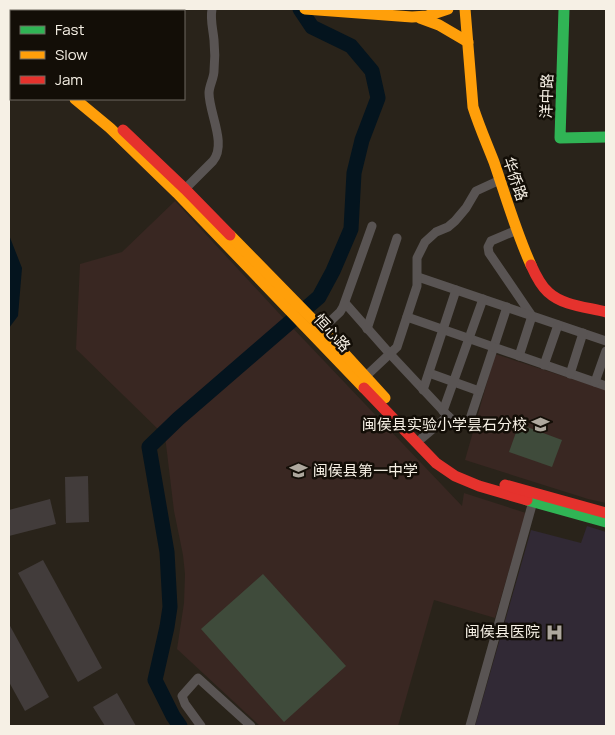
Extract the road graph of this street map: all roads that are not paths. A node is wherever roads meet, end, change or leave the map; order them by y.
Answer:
1 (212, 9) edge
2 (306, 9) edge
3 (448, 9) edge
4 (465, 9) edge
5 (564, 9) edge
6 (409, 13) edge
7 (468, 42) junction
8 (76, 100) edge
9 (89, 100) edge
10 (606, 137) edge
11 (500, 180) junction
12 (185, 188) junction
13 (372, 226) dead end
14 (517, 230) junction
15 (396, 238) dead end
16 (418, 277) junction
17 (456, 290) junction
18 (483, 299) junction
19 (345, 303) junction
20 (293, 307) junction
21 (507, 308) junction
22 (606, 312) edge
23 (532, 316) junction
24 (407, 317) junction
25 (306, 320) junction
26 (558, 325) junction
27 (367, 329) junction
28 (443, 329) junction
29 (322, 330) junction
30 (583, 333) junction
31 (469, 338) junction
32 (606, 341) edge
33 (494, 347) junction
34 (606, 351) edge
35 (390, 354) junction
36 (519, 356) junction
37 (544, 364) junction
38 (429, 373) junction
39 (570, 374) junction
40 (366, 377) junction
41 (454, 382) junction
42 (595, 382) junction
43 (606, 386) edge
44 (423, 390) junction
45 (479, 391) junction
46 (446, 414) junction
47 (422, 438) junction
48 (534, 497) junction
49 (606, 513) edge
50 (606, 522) edge
51 (201, 726) edge
52 (251, 726) edge
53 (470, 726) edge

1 - 12 street
2 - 6 main road
3 - 6 main road
4 - 7 main road, 华侨路
5 - 10 main road, 洋中路
6 - 7 main road
7 - 11 main road, 华侨路
8 - 20 main road, 恒心路
9 - 12 main road, 恒心路
11 - 14 main road, 华侨路
11 - 16 street
12 - 20 main road, 恒心路
13 - 19 street
14 - 22 main road, 华侨路
14 - 23 street
15 - 27 street
16 - 17 street
16 - 24 street
17 - 18 street
17 - 28 street
18 - 21 street
18 - 31 street
19 - 27 street
19 - 29 street
20 - 25 main road, 恒心路
21 - 23 street
21 - 33 street
23 - 26 street
23 - 36 street
24 - 28 street
24 - 35 street
25 - 29 main road, 恒心路
25 - 48 main road, 恒心路
26 - 30 street
26 - 37 street
27 - 35 street
28 - 31 street
28 - 38 street
29 - 40 main road, 恒心路
30 - 32 street
30 - 39 street
31 - 33 street
31 - 41 street
33 - 36 street
33 - 45 street
34 - 42 street
35 - 40 street
35 - 44 street
36 - 37 street
37 - 39 street
38 - 41 street
38 - 44 street
39 - 42 street
40 - 47 main road, 恒心路
41 - 45 street
41 - 46 street
42 - 43 street
44 - 46 street
45 - 46 street
46 - 47 street
47 - 48 main road, 恒心路
48 - 49 main road, 恒心路
48 - 50 main road, 恒心路
48 - 53 street
51 - 52 street

